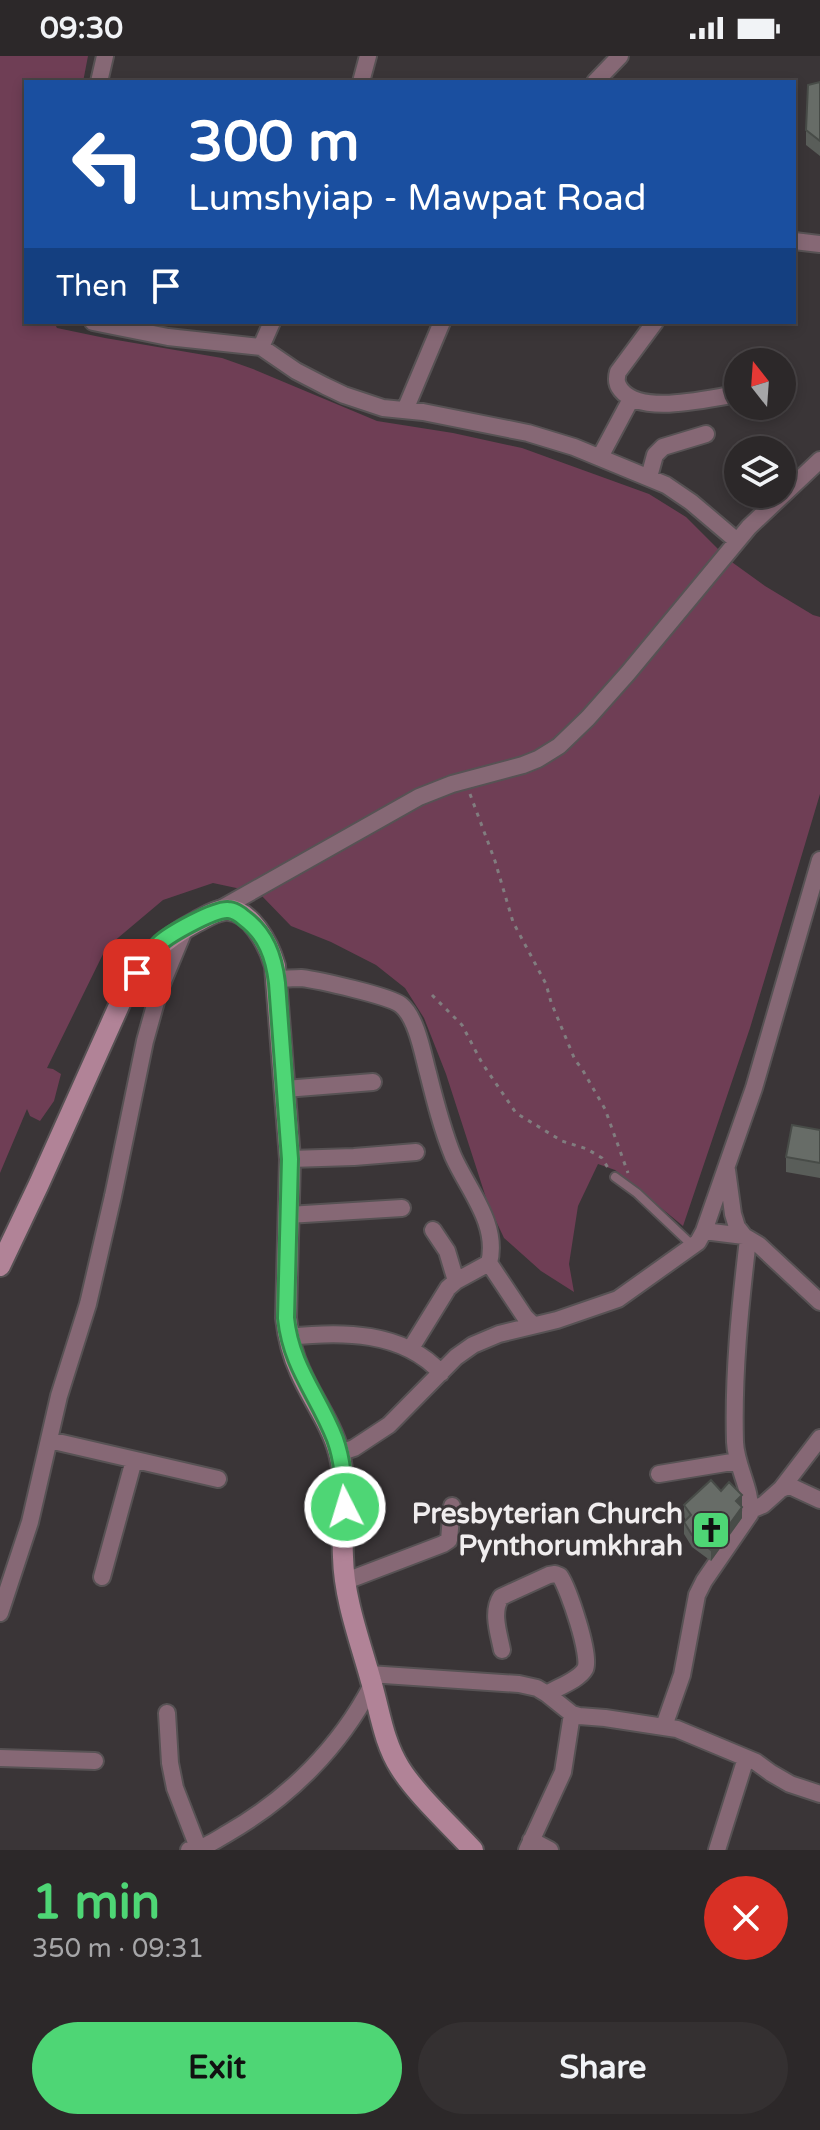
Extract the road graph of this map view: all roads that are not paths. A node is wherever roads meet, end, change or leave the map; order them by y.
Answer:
1 (105, 56) edge
2 (368, 56) edge
3 (620, 56) edge
4 (99, 80) edge
5 (362, 80) edge
6 (597, 80) edge
7 (796, 241) edge
8 (820, 244) edge
9 (115, 324) edge
10 (271, 324) edge
11 (441, 324) edge
12 (654, 324) edge
13 (169, 329) edge
14 (261, 347) junction
15 (724, 396) edge
16 (631, 399) junction
17 (405, 410) junction
18 (706, 434) dead end
19 (600, 457) junction
20 (820, 460) edge
21 (649, 477) junction
22 (737, 541) junction
23 (820, 860) edge
24 (213, 913) junction
25 (185, 928) junction
26 (276, 979) junction
27 (373, 1082) dead end
28 (285, 1089) junction
29 (416, 1152) dead end
30 (290, 1159) junction
31 (727, 1165) junction
32 (615, 1177) road end
33 (402, 1208) dead end
34 (288, 1215) junction
35 (433, 1230) dead end
36 (704, 1231) junction
37 (746, 1238) junction
38 (693, 1246) junction
39 (489, 1263) junction
40 (0, 1266) edge
41 (456, 1281) junction
42 (820, 1302) edge
43 (533, 1325) junction
44 (289, 1337) junction
45 (411, 1348) junction
46 (441, 1373) junction
47 (820, 1438) edge
48 (49, 1440) junction
49 (339, 1453) junction
50 (134, 1460) junction
51 (738, 1461) junction
52 (659, 1474) dead end
53 (218, 1479) dead end
54 (781, 1489) junction
55 (820, 1500) edge
56 (452, 1506) dead end
57 (751, 1510) junction
58 (102, 1577) dead end
59 (346, 1581) junction
60 (0, 1613) edge
61 (502, 1650) dead end
62 (371, 1679) junction
63 (547, 1694) junction
64 (167, 1713) dead end
65 (572, 1714) junction
66 (664, 1726) junction
67 (0, 1758) edge
68 (746, 1758) junction
69 (95, 1761) dead end
70 (820, 1793) edge
71 (529, 1845) edge
72 (189, 1850) edge
73 (199, 1850) edge
74 (473, 1850) edge
75 (550, 1850) edge
76 (717, 1850) edge

1 - 4 street
2 - 5 street
3 - 6 street
7 - 8 street
9 - 13 street
10 - 14 street
11 - 17 street
12 - 16 street
13 - 14 street
14 - 17 street
15 - 16 street
16 - 19 street
17 - 19 street
18 - 21 street
19 - 21 street
20 - 22 street
21 - 22 street
22 - 24 street
23 - 31 street
24 - 25 street
24 - 26 street
25 - 40 street
25 - 48 street
26 - 28 street
26 - 39 street
27 - 28 street
28 - 30 street
29 - 30 street
30 - 34 street
31 - 36 street
31 - 37 street
32 - 38 lane
33 - 34 street
34 - 44 street
35 - 41 street
36 - 37 street
36 - 38 street
37 - 42 street
37 - 51 street
38 - 43 street
39 - 41 street
39 - 43 street
41 - 45 street
43 - 46 street
44 - 45 street
44 - 49 street
45 - 46 street
46 - 49 street
47 - 54 street
48 - 50 street
48 - 60 street
49 - 59 street
50 - 53 street
50 - 58 street
51 - 52 street
51 - 57 street
54 - 55 street
54 - 57 street
56 - 59 street
57 - 66 street
59 - 62 street
61 - 63 street
62 - 63 street
62 - 73 street
62 - 74 street
63 - 65 street
64 - 73 street
65 - 66 street
65 - 71 street
66 - 68 street
67 - 69 street
68 - 70 street
68 - 76 street
71 - 75 street
72 - 73 street

